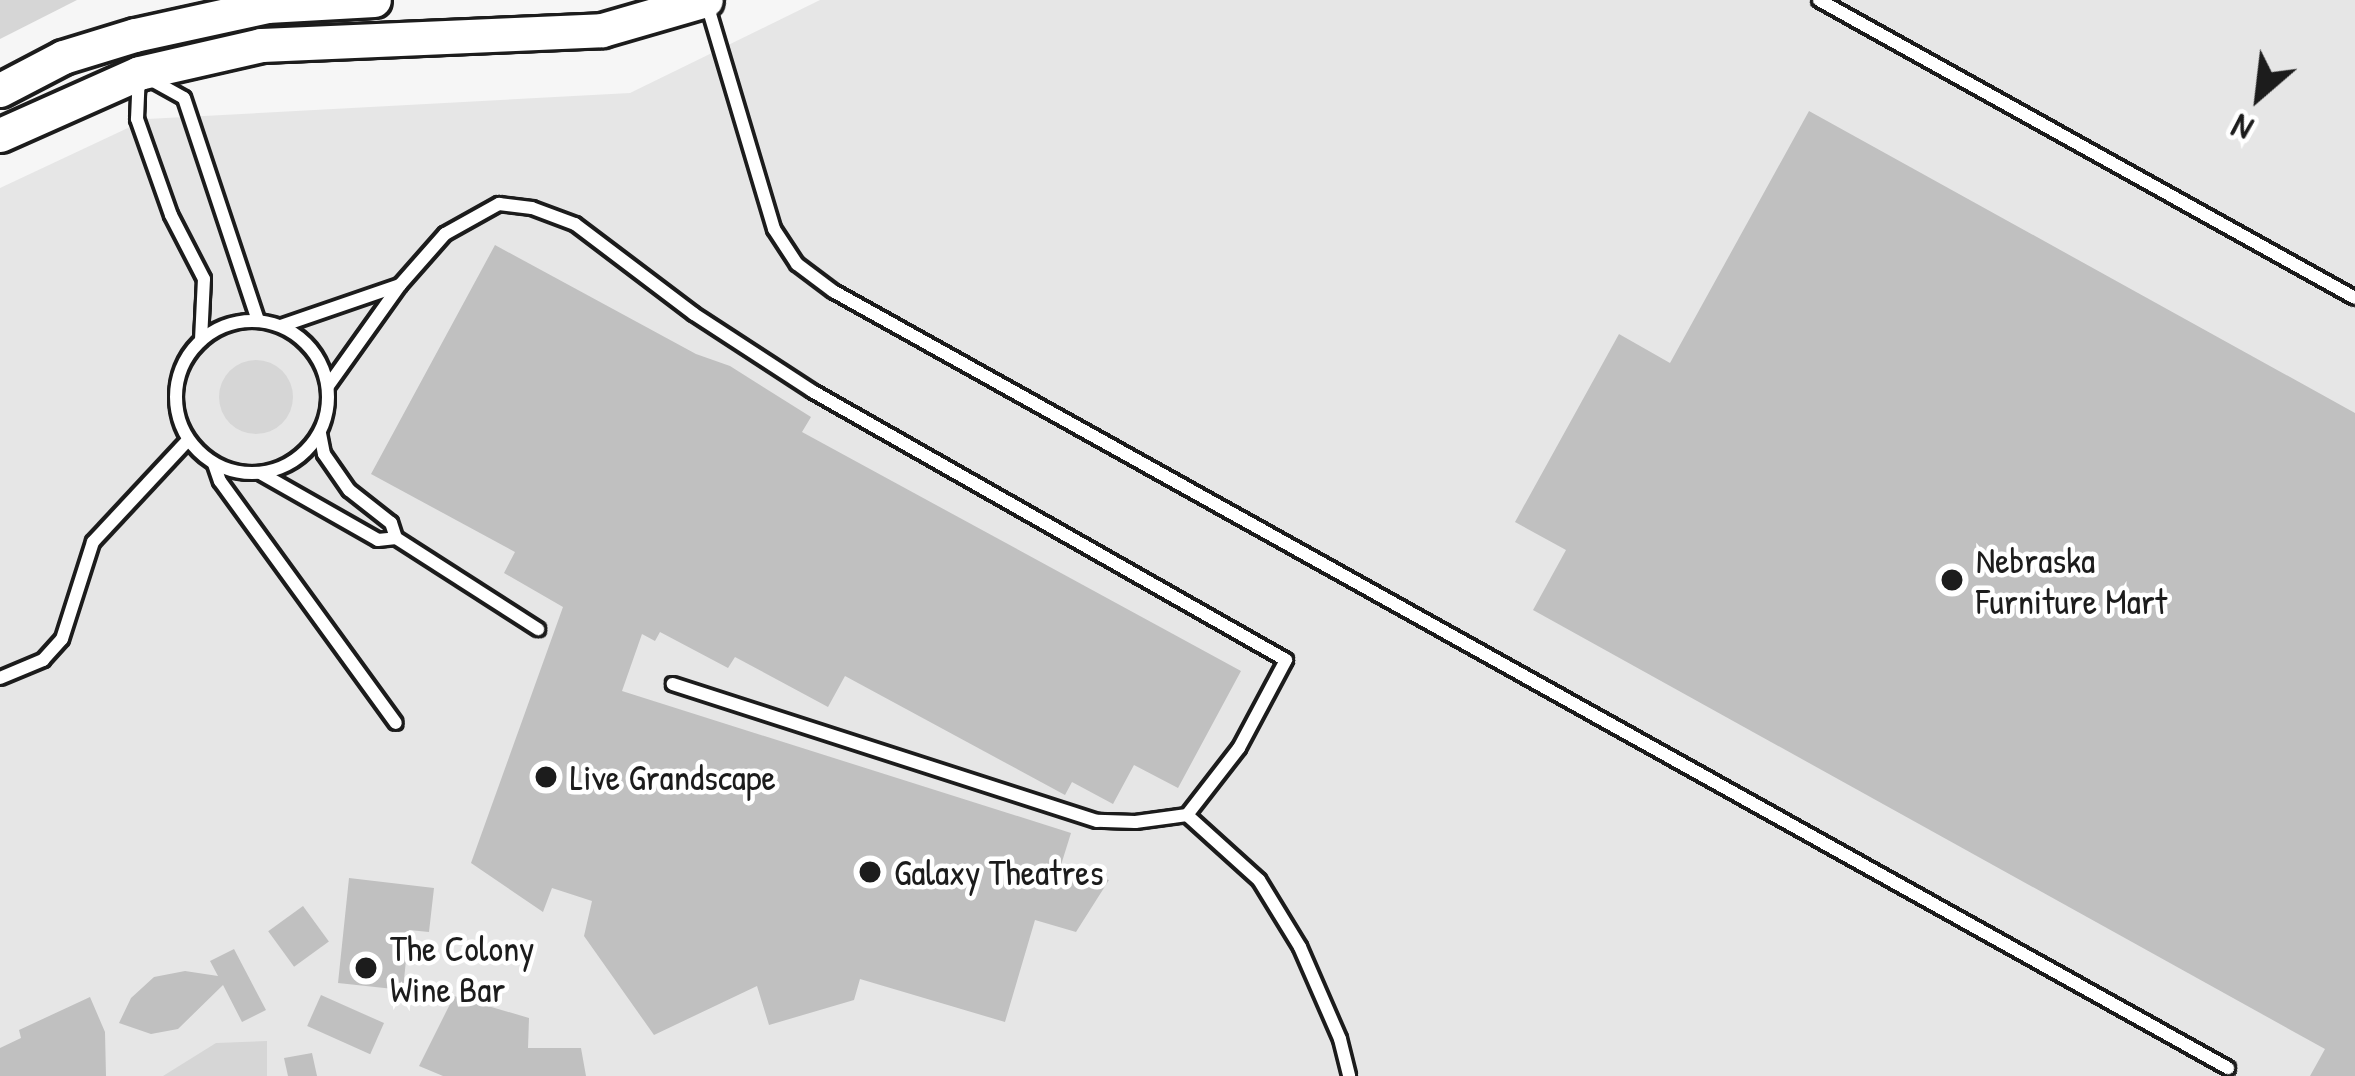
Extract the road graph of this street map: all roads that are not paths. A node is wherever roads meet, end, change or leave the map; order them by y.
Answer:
1 (374, 0) edge
2 (705, 0) edge
3 (1819, 0) edge
4 (135, 35) junction
5 (139, 73) junction
6 (0, 90) edge
7 (0, 135) edge
8 (400, 285) junction
9 (2355, 298) edge
10 (258, 321) junction
11 (281, 326) junction
12 (201, 340) junction
13 (328, 386) junction
14 (320, 433) junction
15 (188, 440) junction
16 (214, 464) junction
17 (261, 473) junction
18 (396, 538) junction
19 (538, 628) dead end
20 (0, 678) edge
21 (673, 684) dead end
22 (396, 723) dead end
23 (1187, 815) junction
24 (2228, 1068) dead end
25 (1349, 1076) edge

1 - 4 street
2 - 5 street
2 - 24 lane
3 - 9 lane
4 - 5 street
4 - 6 street
5 - 7 street
5 - 10 lane
5 - 12 lane
8 - 11 lane
8 - 13 lane
8 - 23 lane
10 - 11 lane
10 - 12 lane
11 - 13 lane
12 - 15 lane
13 - 14 lane
14 - 17 lane
14 - 18 lane
15 - 16 lane
15 - 20 lane
16 - 17 lane
16 - 22 lane
17 - 18 lane
18 - 19 lane
21 - 23 lane
23 - 25 lane

